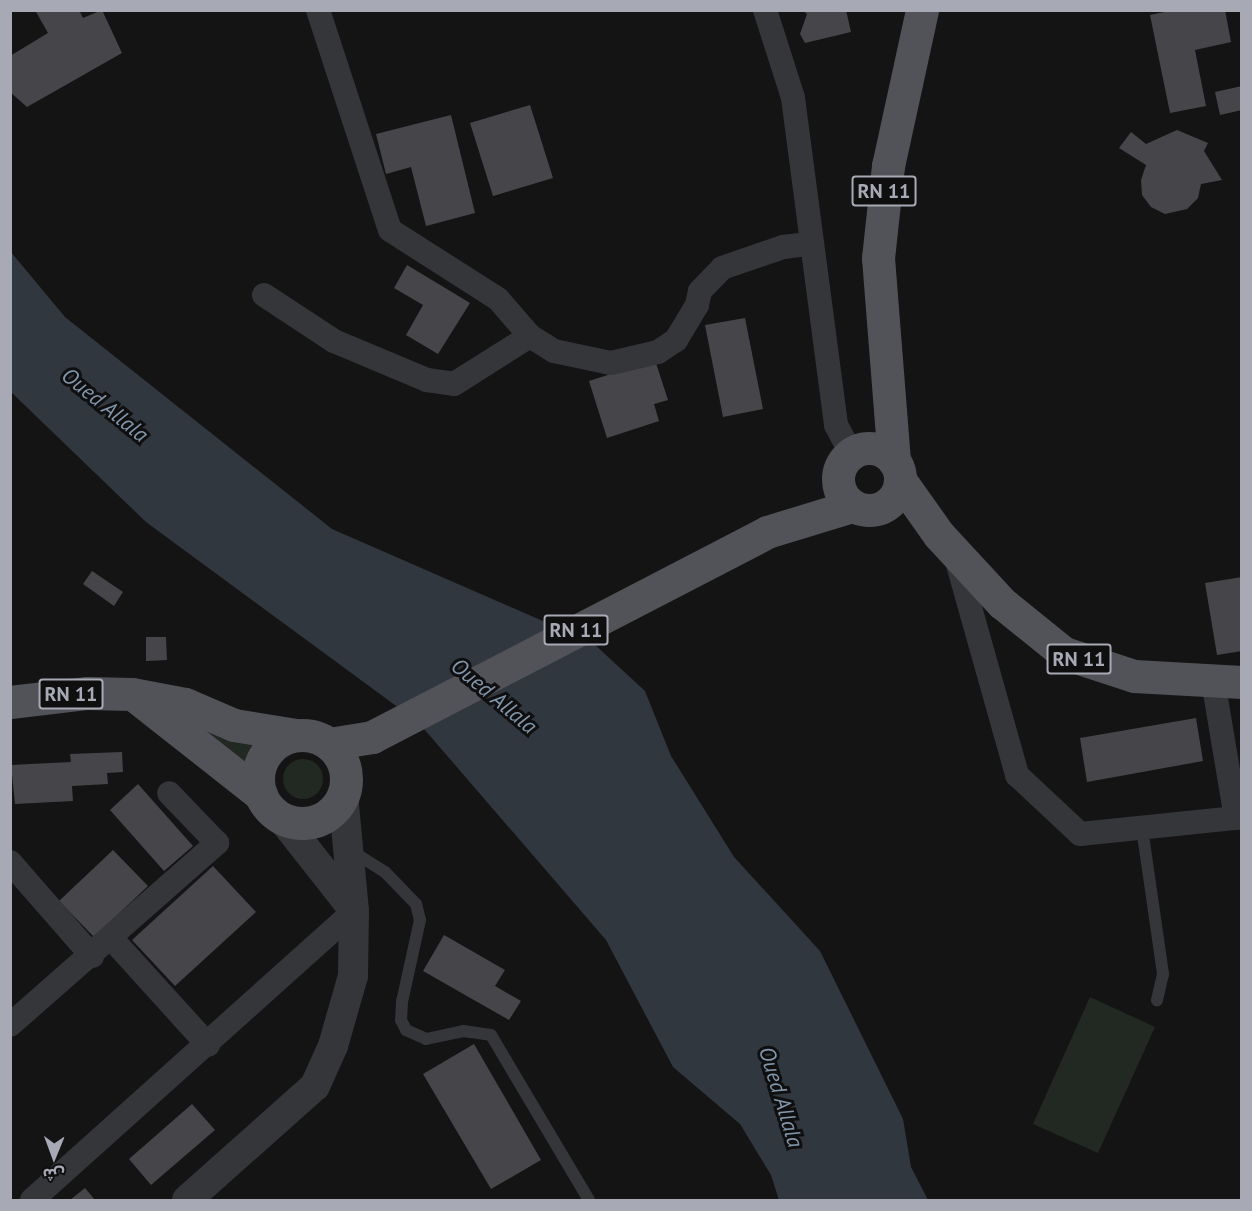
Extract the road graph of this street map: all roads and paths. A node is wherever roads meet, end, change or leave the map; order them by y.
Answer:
1 (318, 10) edge
2 (765, 10) edge
3 (922, 10) edge
4 (809, 244) junction
5 (264, 295) dead end
6 (530, 336) junction
7 (886, 375) junction
8 (850, 457) junction
9 (897, 471) junction
10 (860, 508) junction
11 (767, 532) junction
12 (954, 552) junction
13 (1227, 681) edge
14 (132, 694) junction
15 (10, 702) edge
16 (386, 731) junction
17 (296, 735) junction
18 (329, 744) junction
19 (344, 790) junction
20 (170, 793) dead end
21 (261, 795) junction
22 (284, 820) junction
23 (1142, 828) junction
24 (346, 848) junction
25 (10, 862) edge
26 (354, 911) junction
27 (112, 939) junction
28 (92, 956) junction
29 (1157, 1000) dead end
30 (10, 1025) edge
31 (208, 1045) junction
32 (32, 1200) edge
33 (187, 1200) edge
34 (589, 1200) edge

1 - 6 street
2 - 4 street
3 - 7 main road, RN 11
4 - 6 street
4 - 8 street
5 - 6 street
7 - 8 main road
7 - 9 main road
8 - 9 main road
8 - 10 main road
8 - 11 main road, RN 11
9 - 10 main road
9 - 12 main road, RN 11
10 - 11 main road
10 - 12 main road, RN 11
11 - 16 main road, RN 11
12 - 13 main road, RN 11
12 - 23 street
13 - 23 street
14 - 15 main road, RN 11
14 - 17 main road, RN 11
14 - 21 main road, RN 11
16 - 18 main road, RN 11
16 - 19 main road
17 - 18 main road
17 - 21 main road
18 - 19 main road
19 - 22 main road
19 - 24 street
20 - 27 street
21 - 22 main road
22 - 26 street
23 - 29 lane
24 - 26 street
24 - 34 lane
25 - 28 street
26 - 31 street
26 - 33 street
27 - 28 street
27 - 31 street
28 - 30 street
31 - 32 street

